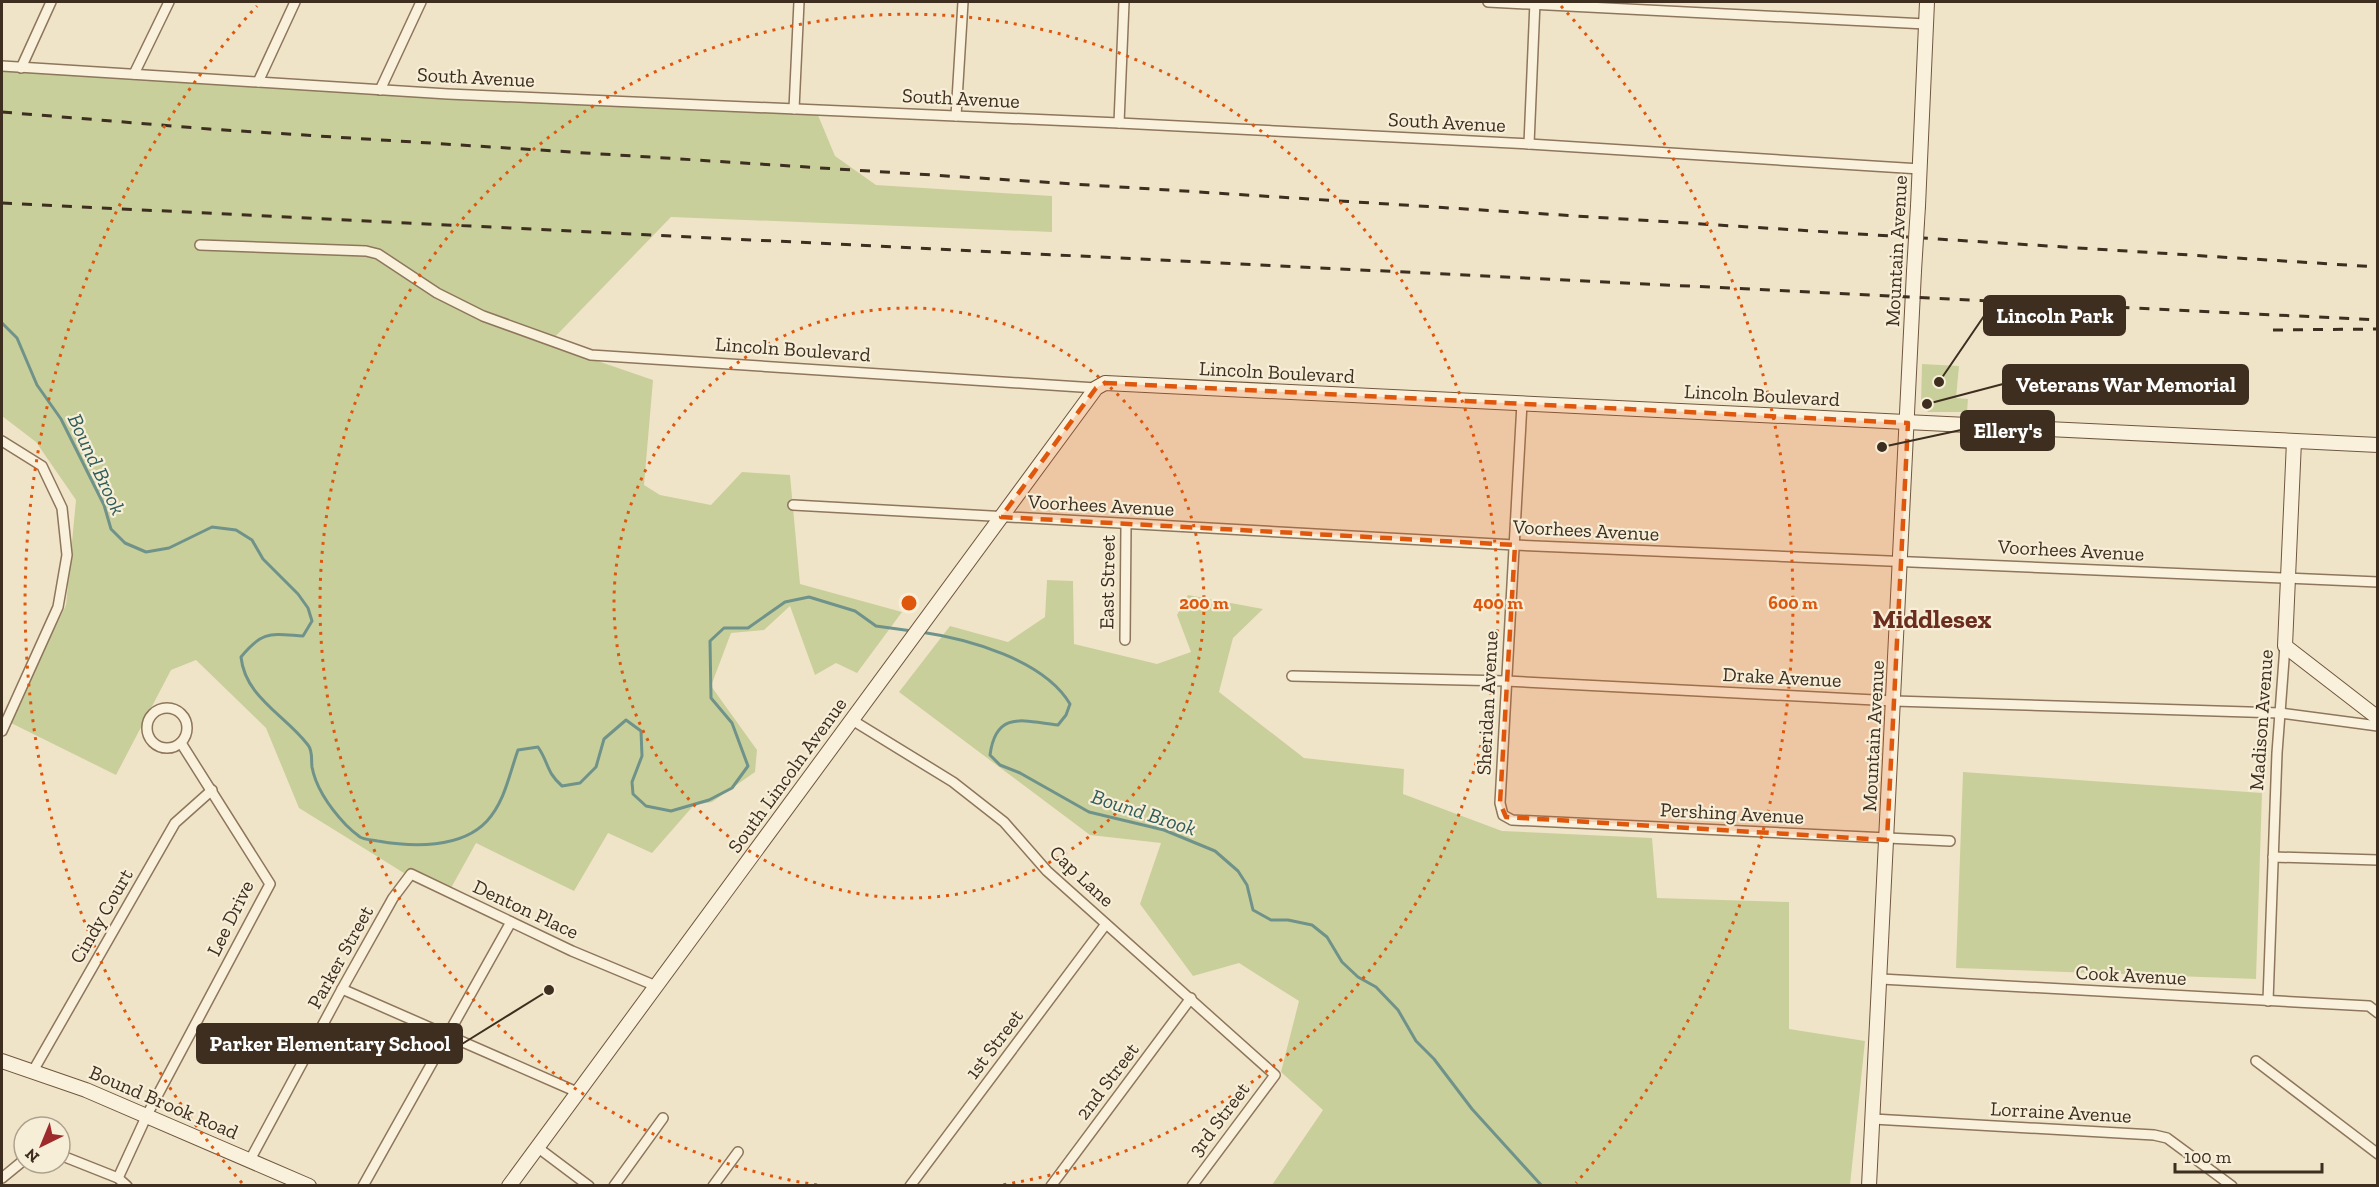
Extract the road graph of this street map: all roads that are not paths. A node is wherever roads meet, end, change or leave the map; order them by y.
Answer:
1 (51, 2) edge
2 (169, 2) edge
3 (295, 2) edge
4 (421, 2) edge
5 (800, 2) edge
6 (963, 2) edge
7 (1124, 2) edge
8 (1488, 2) edge
9 (1928, 2) edge
10 (1535, 3) edge
11 (1926, 24) junction
12 (2, 66) edge
13 (21, 68) junction
14 (134, 74) junction
15 (258, 82) junction
16 (380, 90) junction
17 (794, 109) junction
18 (956, 116) junction
19 (1119, 123) junction
20 (1529, 144) junction
21 (1920, 169) junction
22 (200, 245) dead end
23 (1096, 388) junction
24 (1522, 403) junction
25 (1908, 423) junction
26 (2, 441) edge
27 (2294, 441) junction
28 (2378, 445) edge
29 (793, 505) dead end
30 (1001, 517) junction
31 (1126, 525) junction
32 (1515, 545) junction
33 (1901, 562) junction
34 (2288, 578) junction
35 (2378, 582) edge
36 (1125, 640) dead end
37 (2285, 646) junction
38 (1292, 676) dead end
39 (1506, 681) junction
40 (1894, 701) junction
41 (2280, 713) junction
42 (2378, 718) edge
43 (852, 720) junction
44 (2378, 726) edge
45 (2, 731) edge
46 (181, 742) junction
47 (212, 790) junction
48 (1512, 819) joint
49 (1887, 840) junction
50 (1950, 841) dead end
51 (2273, 857) junction
52 (2378, 860) edge
53 (393, 898) joint
54 (511, 922) junction
55 (1106, 924) junction
56 (1881, 979) junction
57 (656, 986) junction
58 (342, 989) junction
59 (1191, 998) junction
60 (2268, 1002) junction
61 (2378, 1013) edge
62 (449, 1035) junction
63 (2, 1061) edge
64 (2256, 1061) dead end
65 (33, 1071) junction
66 (1275, 1075) joint
67 (577, 1092) junction
68 (147, 1115) junction
69 (663, 1118) dead end
70 (1873, 1119) junction
71 (537, 1147) junction
72 (738, 1152) dead end
73 (2378, 1154) edge
74 (72, 1160) edge
75 (250, 1160) junction
76 (118, 1178) junction
77 (127, 1185) edge
78 (309, 1185) edge
79 (363, 1185) edge
80 (509, 1185) edge
81 (589, 1185) edge
82 (614, 1185) edge
83 (713, 1185) edge
84 (910, 1185) edge
85 (1051, 1185) edge
86 (1192, 1185) edge
87 (1869, 1185) edge
88 (2232, 1185) edge

1 - 13 street
2 - 14 street
3 - 15 street
4 - 16 street
5 - 17 street
6 - 18 street
7 - 19 street
8 - 10 street
9 - 11 street, Mountain Avenue
10 - 11 street
10 - 20 street
11 - 21 street, Mountain Avenue
12 - 13 street, South Avenue
13 - 14 street, South Avenue
14 - 15 street, South Avenue
15 - 16 street, South Avenue
16 - 17 street, South Avenue
17 - 18 street, South Avenue
18 - 19 street, South Avenue
19 - 20 street, South Avenue
20 - 21 street, South Avenue
21 - 25 street, Mountain Avenue, bridge
22 - 23 street, Lincoln Boulevard
23 - 24 street, Lincoln Boulevard
23 - 30 street, South Lincoln Avenue
24 - 25 street, Lincoln Boulevard
24 - 32 street, Sheridan Avenue
25 - 27 street, Lincoln Boulevard
25 - 33 street, Mountain Avenue
26 - 45 street
27 - 28 street, Lincoln Boulevard
27 - 34 street, Madison Avenue
29 - 30 street, Voorhees Avenue
30 - 31 street, Voorhees Avenue
30 - 43 street, South Lincoln Avenue
31 - 32 street, Voorhees Avenue
31 - 36 street, East Street
32 - 33 street, Voorhees Avenue
32 - 39 street, Sheridan Avenue
33 - 34 street, Voorhees Avenue
33 - 40 street, Mountain Avenue
34 - 35 street, Voorhees Avenue
34 - 37 street, Madison Avenue
37 - 41 street, Madison Avenue
37 - 42 street
38 - 39 street, Drake Avenue
39 - 40 street, Drake Avenue
39 - 48 street, Sheridan Avenue
40 - 41 street, Drake Avenue
40 - 49 street, Mountain Avenue
41 - 44 street, Drake Avenue
41 - 51 street, Madison Avenue
43 - 55 street, Cap Lane
43 - 57 street, South Lincoln Avenue
46 - 46 street
46 - 47 street, Lee Drive
47 - 65 street, Cindy Court
47 - 68 street, Lee Drive
48 - 49 street, Pershing Avenue
49 - 50 street, Pershing Avenue
49 - 56 street, Mountain Avenue
51 - 52 street
51 - 60 street, Madison Avenue
53 - 54 street, Denton Place
53 - 58 street, Parker Street
54 - 57 street, Denton Place
54 - 62 street
55 - 59 street, Cap Lane
55 - 84 street, 1st Street
56 - 60 street, Cook Avenue
56 - 70 street, Mountain Avenue
57 - 67 street, South Lincoln Avenue
58 - 62 street
58 - 75 street, Parker Street
59 - 66 street, Cap Lane
59 - 85 street, 2nd Street
60 - 61 street, Cook Avenue
62 - 67 street
62 - 79 street
63 - 65 street, Bound Brook Road
64 - 73 street
65 - 68 street, Bound Brook Road
66 - 86 street, 3rd Street
67 - 71 street, South Lincoln Avenue
68 - 75 street, Bound Brook Road
68 - 76 street
69 - 82 street
70 - 87 street, Mountain Avenue
70 - 88 street, Lorraine Avenue
71 - 80 street, South Lincoln Avenue
71 - 81 street
72 - 83 street
74 - 76 street
75 - 78 street, Bound Brook Road
76 - 77 street

